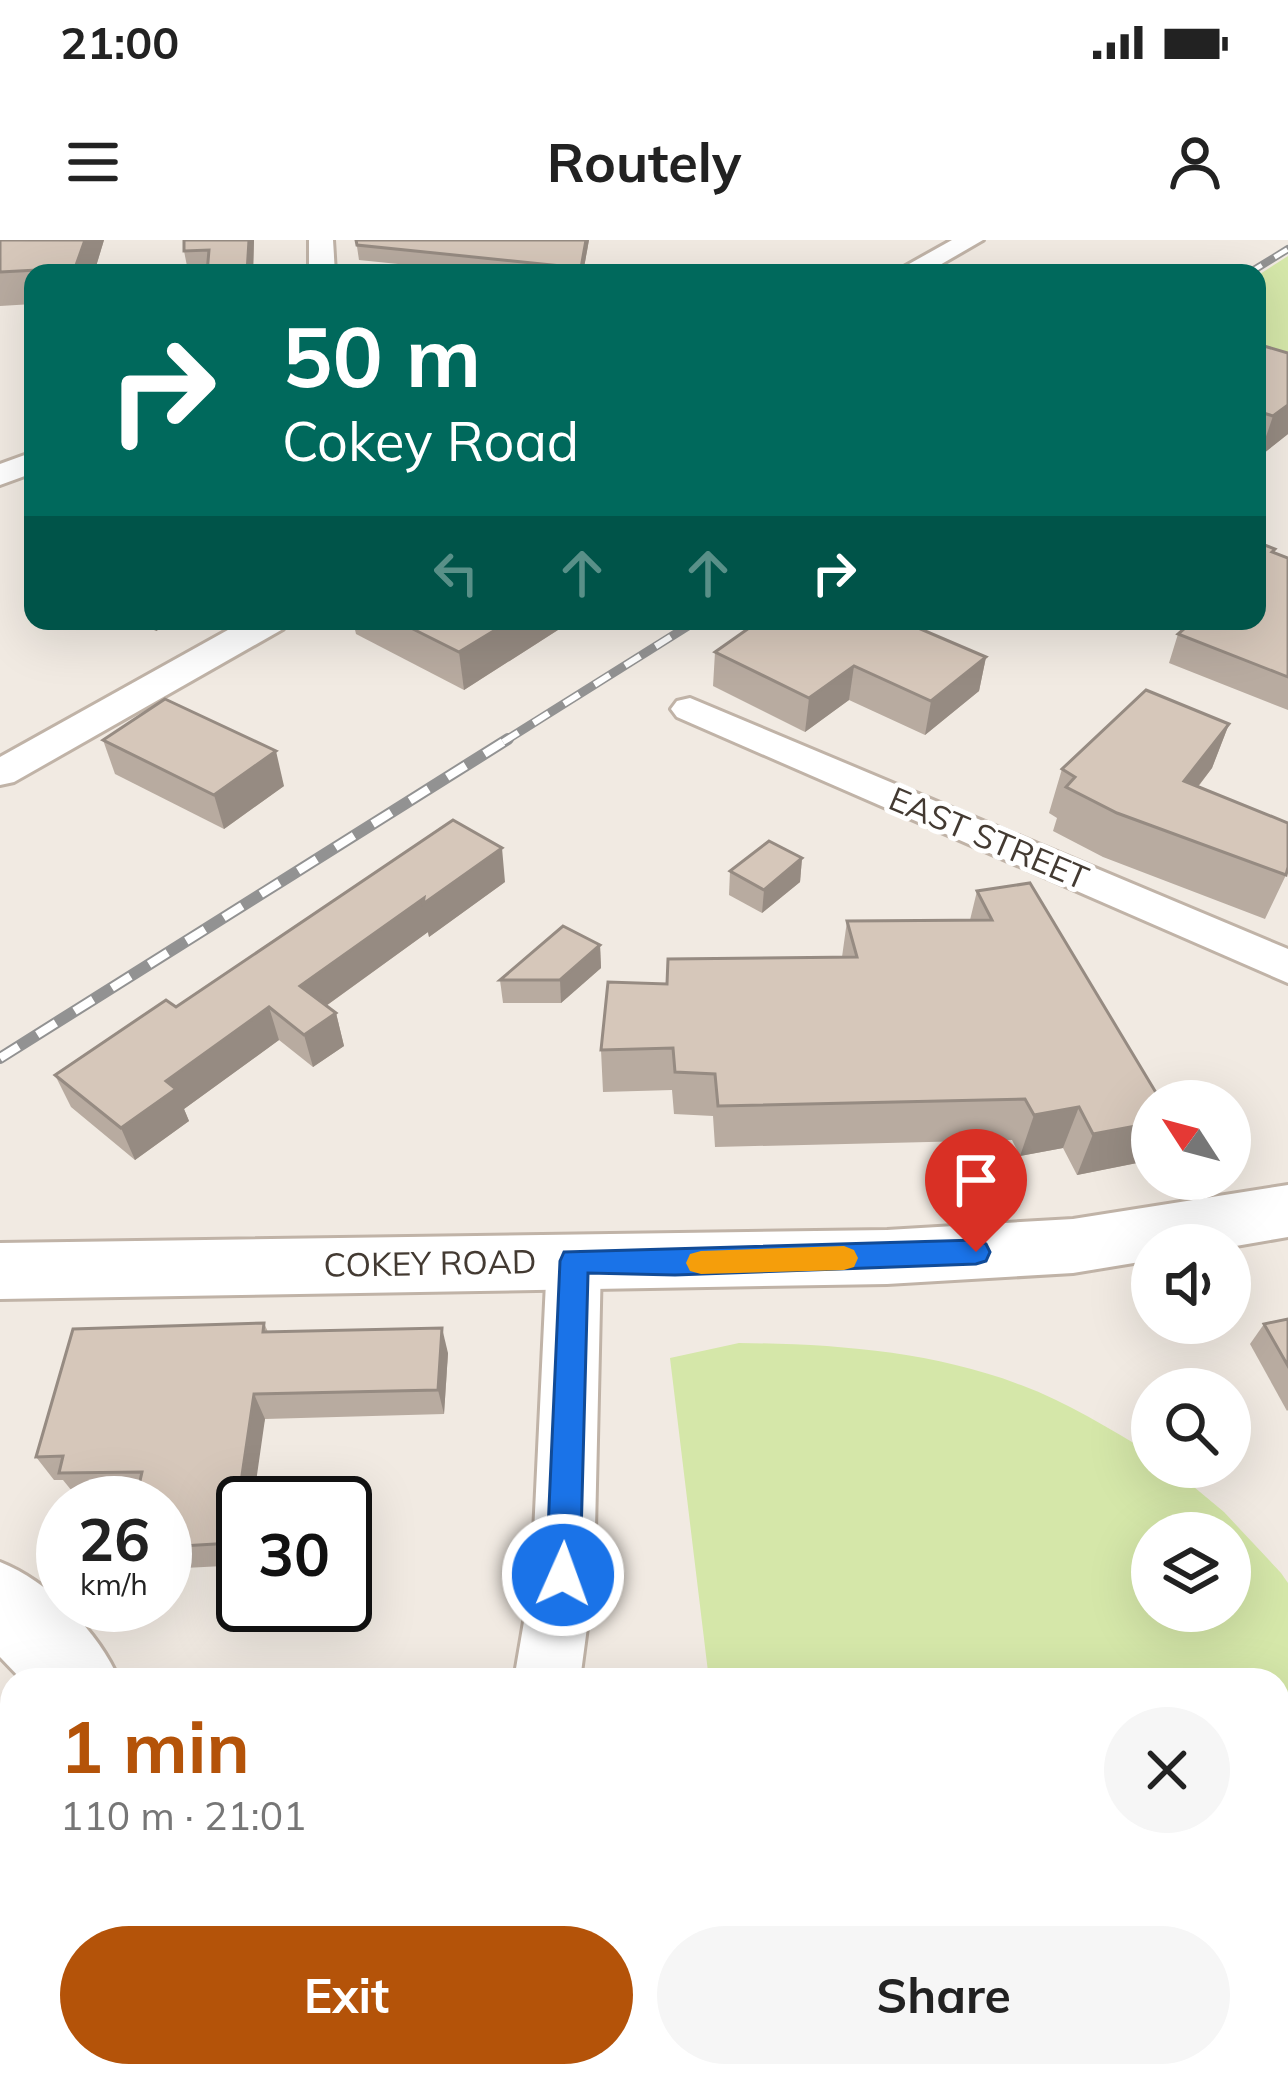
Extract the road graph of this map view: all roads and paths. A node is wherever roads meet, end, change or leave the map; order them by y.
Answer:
1 (958, 243) edge
2 (922, 264) edge
3 (254, 630) edge
4 (690, 709) dead end
5 (0, 772) edge
6 (1288, 967) edge
7 (1288, 1210) edge
8 (574, 1261) junction
9 (0, 1271) edge
10 (0, 1600) edge
11 (67, 1668) edge
12 (549, 1668) edge

1 - 2 street
3 - 5 street
4 - 6 street, EAST STREET
7 - 8 street, COKEY ROAD
8 - 9 street, COKEY ROAD
8 - 12 street
10 - 11 street

